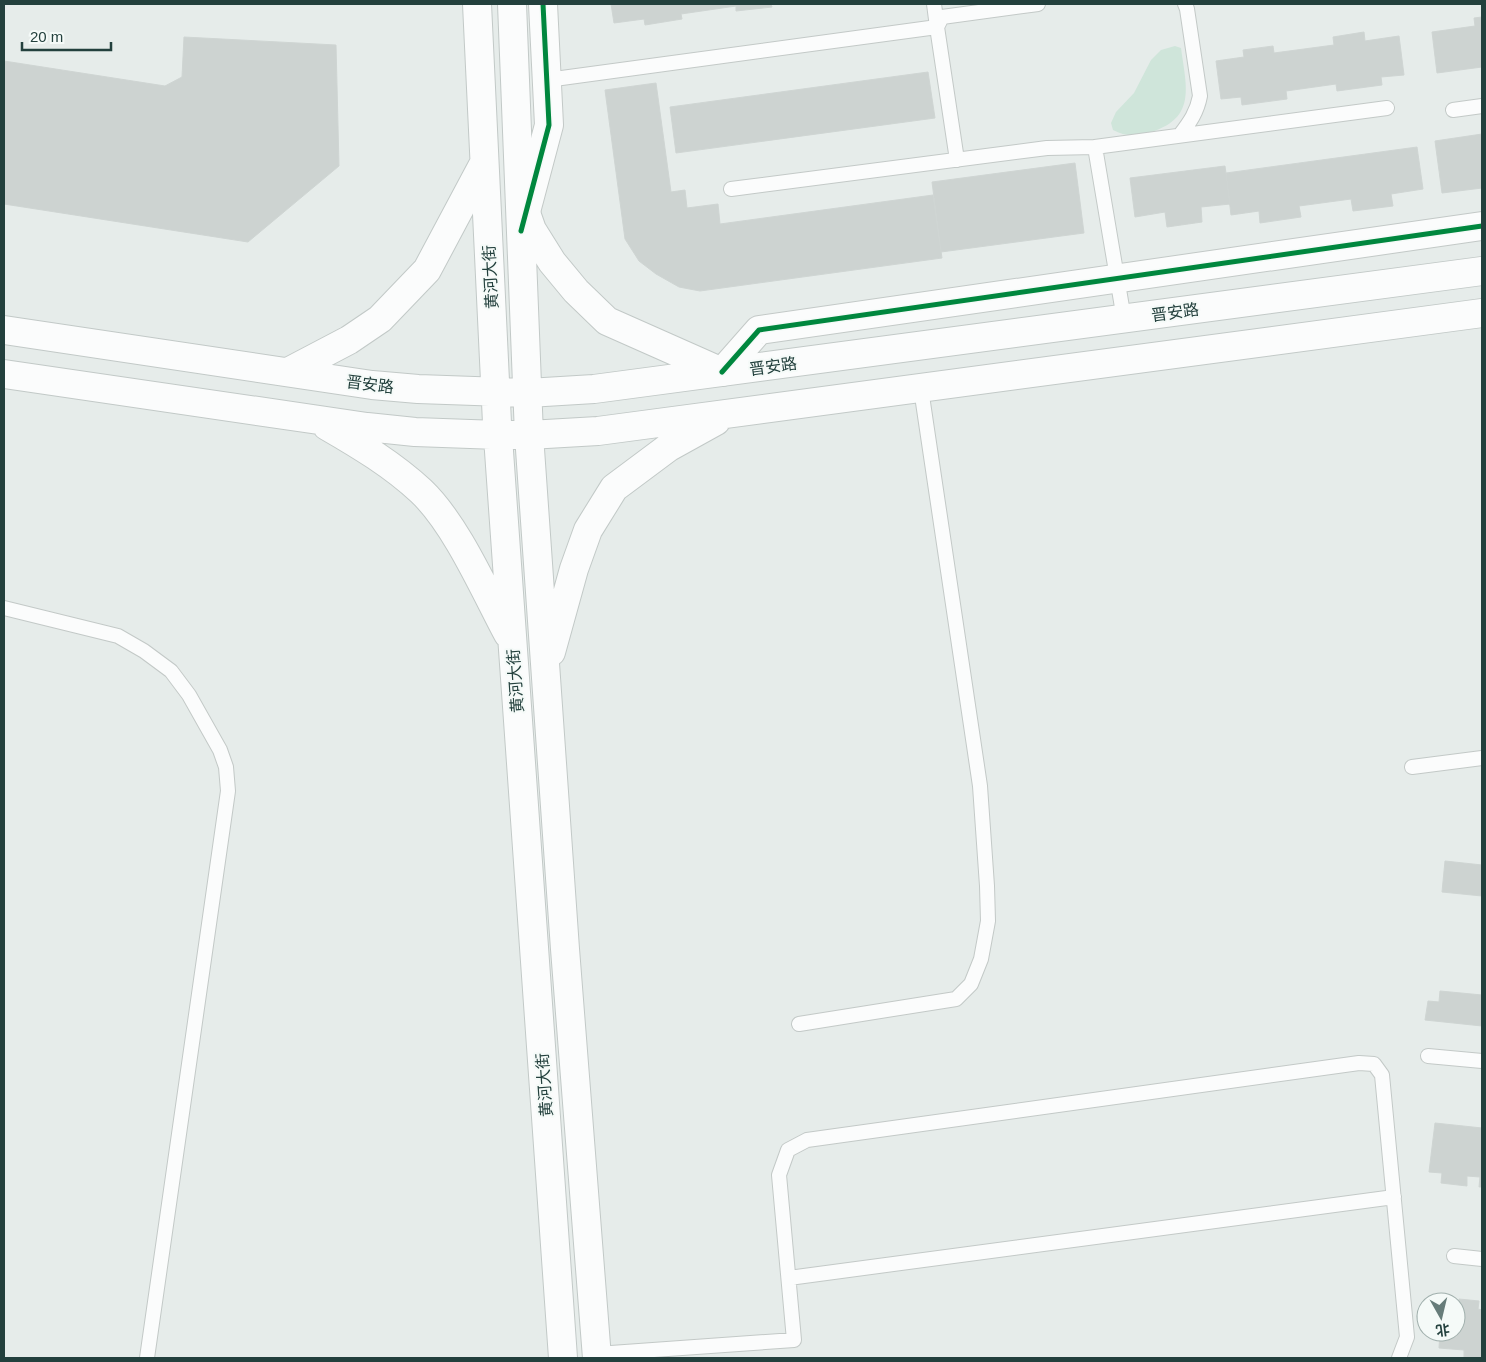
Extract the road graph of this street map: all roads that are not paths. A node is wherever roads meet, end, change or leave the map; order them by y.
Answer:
1 (477, 4) edge
2 (512, 4) edge
3 (543, 4) edge
4 (934, 4) edge
5 (1038, 4) edge
6 (1185, 4) edge
7 (937, 26) junction
8 (547, 80) junction
9 (1482, 106) edge
10 (1387, 108) dead end
11 (1453, 110) dead end
12 (1180, 135) junction
13 (1096, 147) junction
14 (957, 160) junction
15 (484, 163) junction
16 (731, 190) dead end
17 (522, 213) junction
18 (1482, 226) edge
19 (1482, 271) edge
20 (1117, 279) junction
21 (1482, 314) edge
22 (1124, 319) junction
23 (4, 330) edge
24 (288, 372) junction
25 (722, 372) junction
26 (4, 374) edge
27 (921, 388) junction
28 (495, 392) junction
29 (527, 392) junction
30 (729, 414) junction
31 (317, 420) junction
32 (498, 435) junction
33 (529, 435) junction
34 (4, 608) edge
35 (512, 641) junction
36 (546, 671) junction
37 (1482, 758) edge
38 (1412, 767) dead end
39 (799, 1024) dead end
40 (1428, 1056) dead end
41 (1482, 1061) edge
42 (1394, 1197) junction
43 (1454, 1256) dead end
44 (1482, 1259) edge
45 (789, 1278) junction
46 (597, 1356) edge
47 (147, 1358) edge
48 (563, 1358) edge
49 (1399, 1358) edge

1 - 15 main road, 黄河大街
2 - 17 main road, 黄河大街
3 - 8 main road
4 - 7 lane
5 - 7 lane
6 - 12 lane
7 - 8 lane
7 - 14 lane
8 - 17 main road
9 - 11 lane
10 - 12 lane
12 - 13 lane
13 - 14 lane
13 - 20 lane
14 - 16 lane
15 - 24 main road
15 - 28 main road, 黄河大街
17 - 25 main road
17 - 29 main road, 黄河大街
18 - 20 main road
19 - 22 main road, 晋安路
20 - 22 lane
20 - 25 main road
21 - 27 main road
22 - 25 main road, 晋安路
23 - 24 main road, 晋安路
24 - 28 main road, 晋安路
25 - 29 main road, 晋安路
26 - 31 main road
27 - 30 main road
27 - 39 lane
28 - 29 main road, 晋安路
28 - 32 main road, 黄河大街
29 - 33 main road, 黄河大街
30 - 33 main road
30 - 36 main road
31 - 32 main road
31 - 35 main road
32 - 33 main road
32 - 35 main road, 黄河大街
33 - 36 main road, 黄河大街
34 - 47 lane
35 - 48 main road, 黄河大街
36 - 46 main road, 黄河大街
37 - 38 lane
40 - 41 lane
42 - 45 lane
42 - 45 lane
42 - 49 lane
43 - 44 lane
45 - 46 lane

